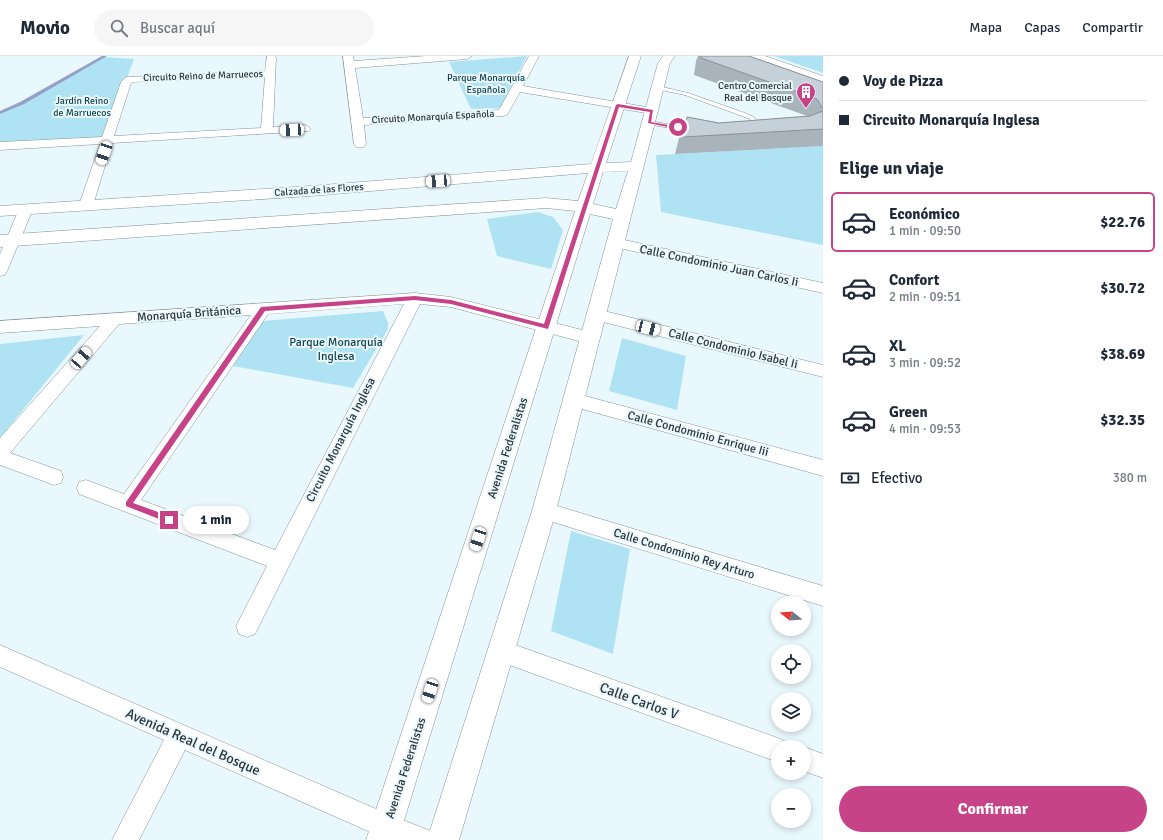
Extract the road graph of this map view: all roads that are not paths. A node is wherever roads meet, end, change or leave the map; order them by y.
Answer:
1 (466, 56) edge
2 (534, 56) edge
3 (635, 56) edge
4 (667, 56) edge
5 (271, 58) dead end
6 (348, 61) edge
7 (751, 61) edge
8 (269, 74) junction
9 (823, 80) edge
10 (800, 86) edge
11 (516, 88) junction
12 (658, 88) junction
13 (618, 105) junction
14 (650, 117) junction
15 (358, 122) junction
16 (304, 129) dead end
17 (699, 130) edge
18 (743, 130) edge
19 (267, 131) junction
20 (108, 140) junction
21 (360, 144) dead end
22 (0, 146) edge
23 (637, 166) junction
24 (597, 168) junction
25 (310, 191) junction
26 (86, 205) junction
27 (584, 207) junction
28 (26, 209) junction
29 (0, 211) edge
30 (622, 216) junction
31 (310, 218) junction
32 (7, 240) edge
33 (615, 244) junction
34 (0, 271) edge
35 (823, 288) edge
36 (415, 298) junction
37 (263, 309) junction
38 (596, 315) junction
39 (115, 319) junction
40 (0, 327) edge
41 (546, 327) junction
42 (590, 338) junction
43 (823, 371) edge
44 (574, 400) junction
45 (0, 451) edge
46 (0, 457) edge
47 (823, 468) edge
48 (54, 477) dead end
49 (86, 488) dead end
50 (128, 504) junction
51 (544, 511) junction
52 (279, 561) junction
53 (823, 596) edge
54 (247, 626) dead end
55 (501, 651) junction
56 (0, 656) edge
57 (179, 736) junction
58 (771, 747) edge
59 (811, 762) edge
60 (823, 766) edge
61 (384, 834) edge
62 (125, 840) edge
63 (422, 840) edge
64 (443, 840) edge

1 - 6 street, Circuito Monarquía Española
2 - 11 street, Circuito Monarquía Española
3 - 13 street, Avenida Federalistas
4 - 12 street
5 - 8 street
6 - 15 street, Circuito Monarquía Española
7 - 9 street
7 - 10 street
8 - 19 street, Circuito Reino de Marruecos
8 - 20 street, Circuito Reino de Marruecos
11 - 13 street
11 - 15 street, Circuito Monarquía Española
12 - 14 street
12 - 18 lane
13 - 14 street
13 - 24 street, Avenida Federalistas
14 - 17 lane
14 - 23 street
15 - 21 street, Circuito Monarquía Española
16 - 19 street
19 - 20 street
20 - 22 street
20 - 26 street, Circuito Reino de Marruecos
23 - 24 street, Calzada de las Flores
23 - 30 street
24 - 25 street, Calzada de las Flores
24 - 27 street, Avenida Federalistas
25 - 26 street, Calzada de las Flores
25 - 31 street
26 - 28 street, Calzada de las Flores
27 - 30 street
27 - 31 street
27 - 41 street, Avenida Federalistas
28 - 29 street, Calzada de las Flores
28 - 32 street
30 - 33 street
31 - 32 street
32 - 34 street
33 - 35 street, Calle Condominio Juan Carlos Ii
33 - 38 street
36 - 37 street, Monarquía Británica
36 - 41 street, Monarquía Británica
36 - 52 street, Circuito Monarquía Inglesa
37 - 39 street, Monarquía Británica
37 - 50 street
38 - 42 street
38 - 43 street, Calle Condominio Isabel Ii
39 - 40 street, Monarquía Británica
39 - 45 street
41 - 42 street, Monarquía Británica
41 - 61 street, Avenida Federalistas
42 - 44 street
44 - 47 street, Calle Condominio Enrique Iii
44 - 51 street
46 - 48 street
49 - 50 street
50 - 52 street
51 - 53 street, Calle Condominio Rey Arturo
51 - 55 street
52 - 54 street, Circuito Monarquía Inglesa
55 - 58 street, Calle Carlos V
55 - 64 street
56 - 57 street, Avenida Real del Bosque
57 - 61 street, Avenida Real del Bosque
57 - 62 street
59 - 60 street
61 - 63 street, Avenida Real del Bosque

